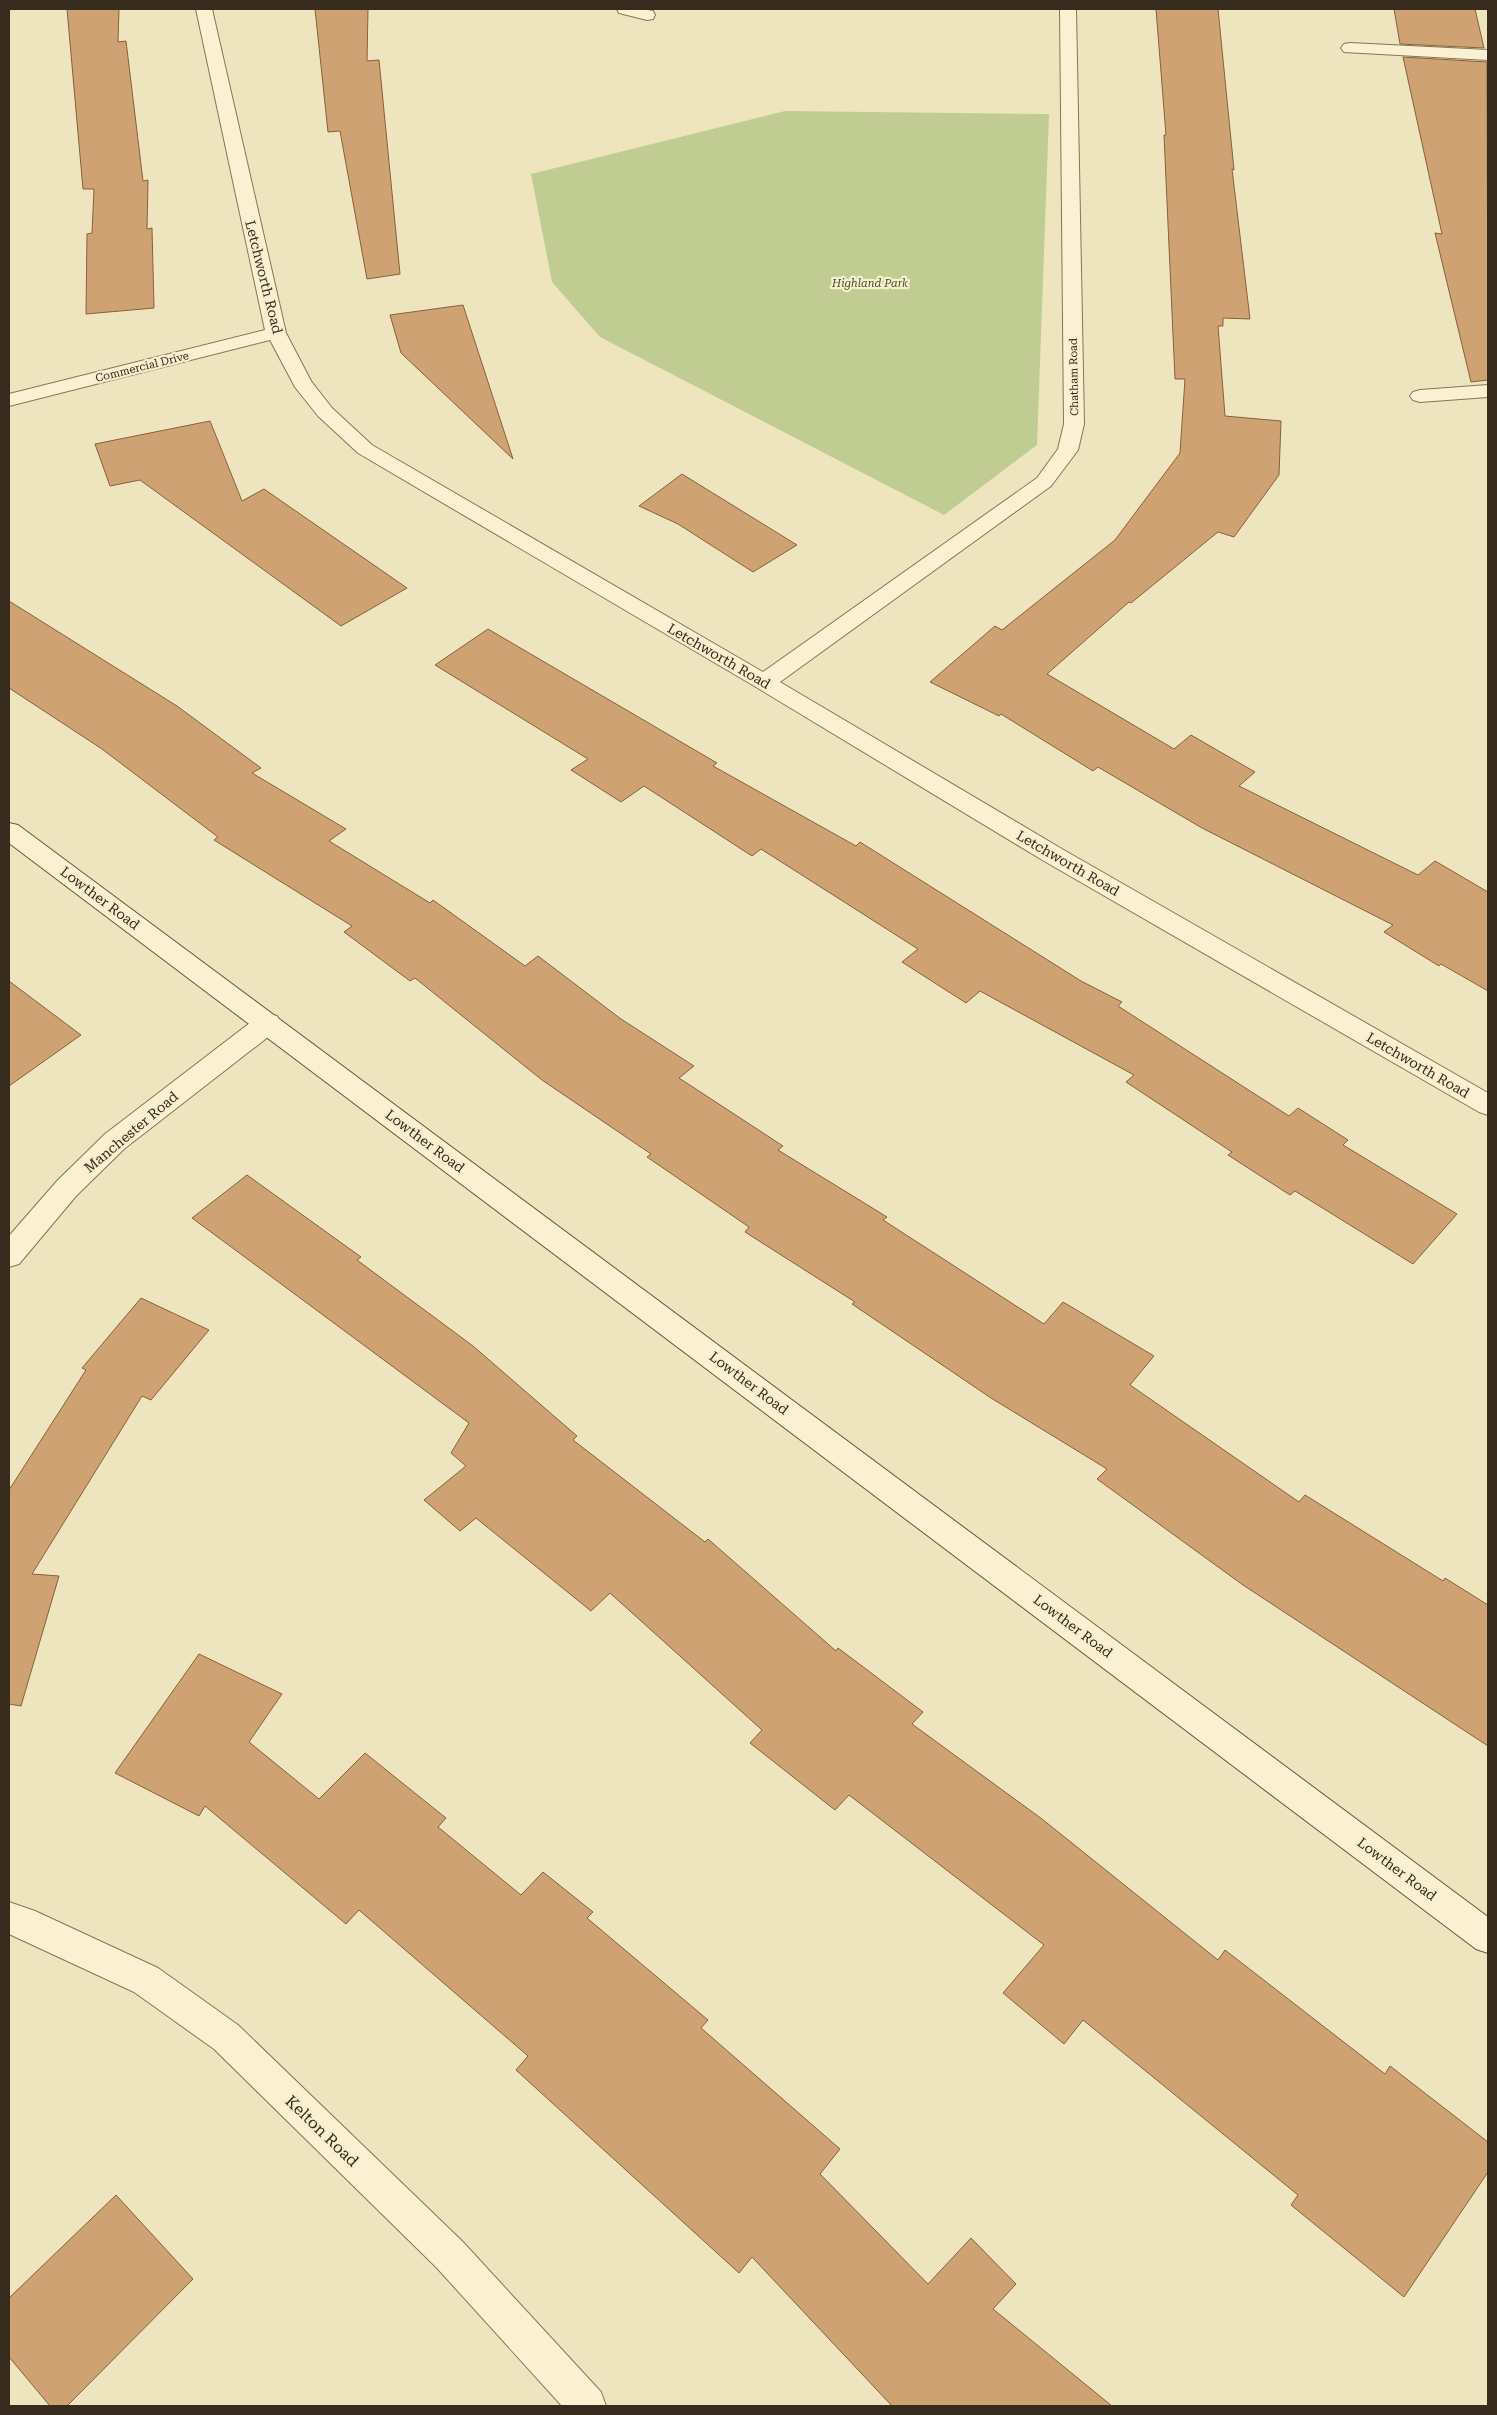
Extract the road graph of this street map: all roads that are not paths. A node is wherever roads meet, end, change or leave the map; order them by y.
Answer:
1 (204, 9) edge
2 (625, 9) edge
3 (1068, 9) edge
4 (647, 15) dead end
5 (1350, 48) dead end
6 (1488, 54) edge
7 (276, 333) junction
8 (1488, 391) edge
9 (1420, 396) dead end
10 (9, 400) edge
11 (764, 682) junction
12 (9, 831) edge
13 (268, 1023) junction
14 (1488, 1105) edge
15 (9, 1256) edge
16 (9, 1918) edge
17 (1488, 1937) edge
18 (586, 2406) edge

1 - 7 street, Letchworth Road
2 - 4 street
3 - 11 street, Chatham Road
5 - 6 street
7 - 10 street, Commercial Drive
7 - 11 street, Letchworth Road
8 - 9 street
11 - 14 street, Letchworth Road
12 - 13 street, Lowther Road
13 - 15 street, Manchester Road
13 - 17 street, Lowther Road
16 - 18 street, Kelton Road

